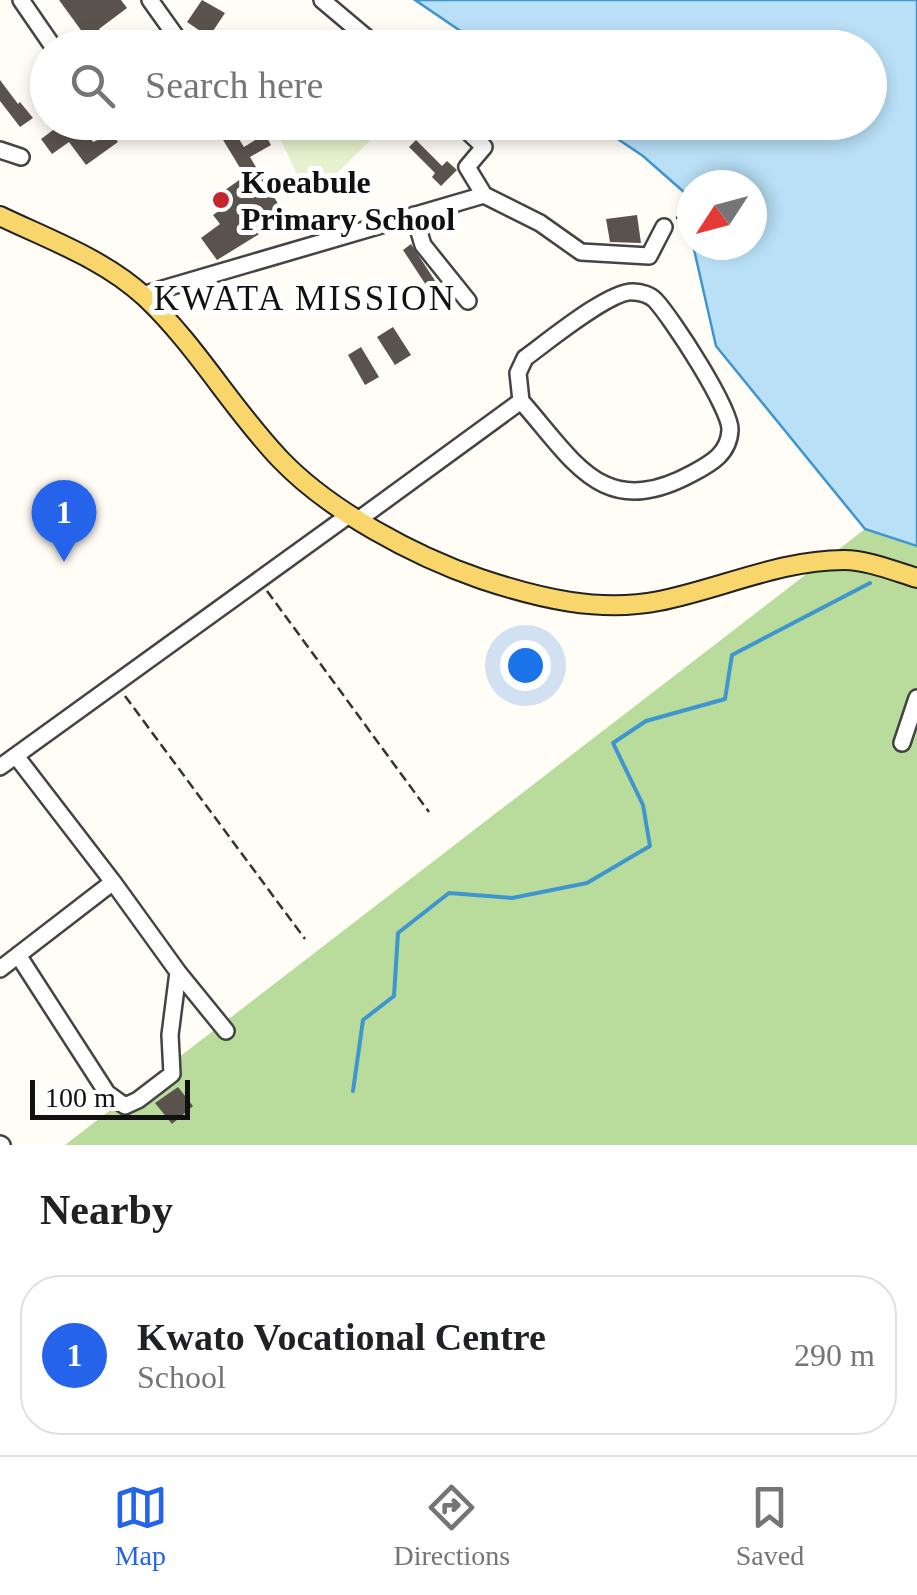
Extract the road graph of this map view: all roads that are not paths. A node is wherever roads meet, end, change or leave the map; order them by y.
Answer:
1 (20, 0) edge
2 (150, 0) edge
3 (322, 0) edge
4 (41, 30) edge
5 (171, 30) edge
6 (358, 30) edge
7 (477, 140) edge
8 (0, 150) edge
9 (21, 157) dead end
10 (484, 194) junction
11 (414, 215) junction
12 (0, 216) edge
13 (669, 223) road end
14 (142, 295) junction
15 (468, 301) dead end
16 (522, 401) junction
17 (353, 518) junction
18 (917, 578) edge
19 (917, 698) edge
20 (902, 743) dead end
21 (16, 756) junction
22 (0, 768) edge
23 (113, 882) junction
24 (18, 956) junction
25 (0, 969) edge
26 (178, 972) junction
27 (226, 1031) dead end

1 - 4 street
2 - 5 street
3 - 6 street
7 - 10 street
8 - 9 street
10 - 11 street
10 - 13 street
11 - 14 street
11 - 15 street
12 - 14 main road
14 - 17 main road
16 - 16 street
16 - 17 street
17 - 18 main road
17 - 21 street
19 - 20 street
21 - 22 street
21 - 23 street
23 - 24 street
23 - 26 street
24 - 25 street
24 - 26 street
26 - 27 street

